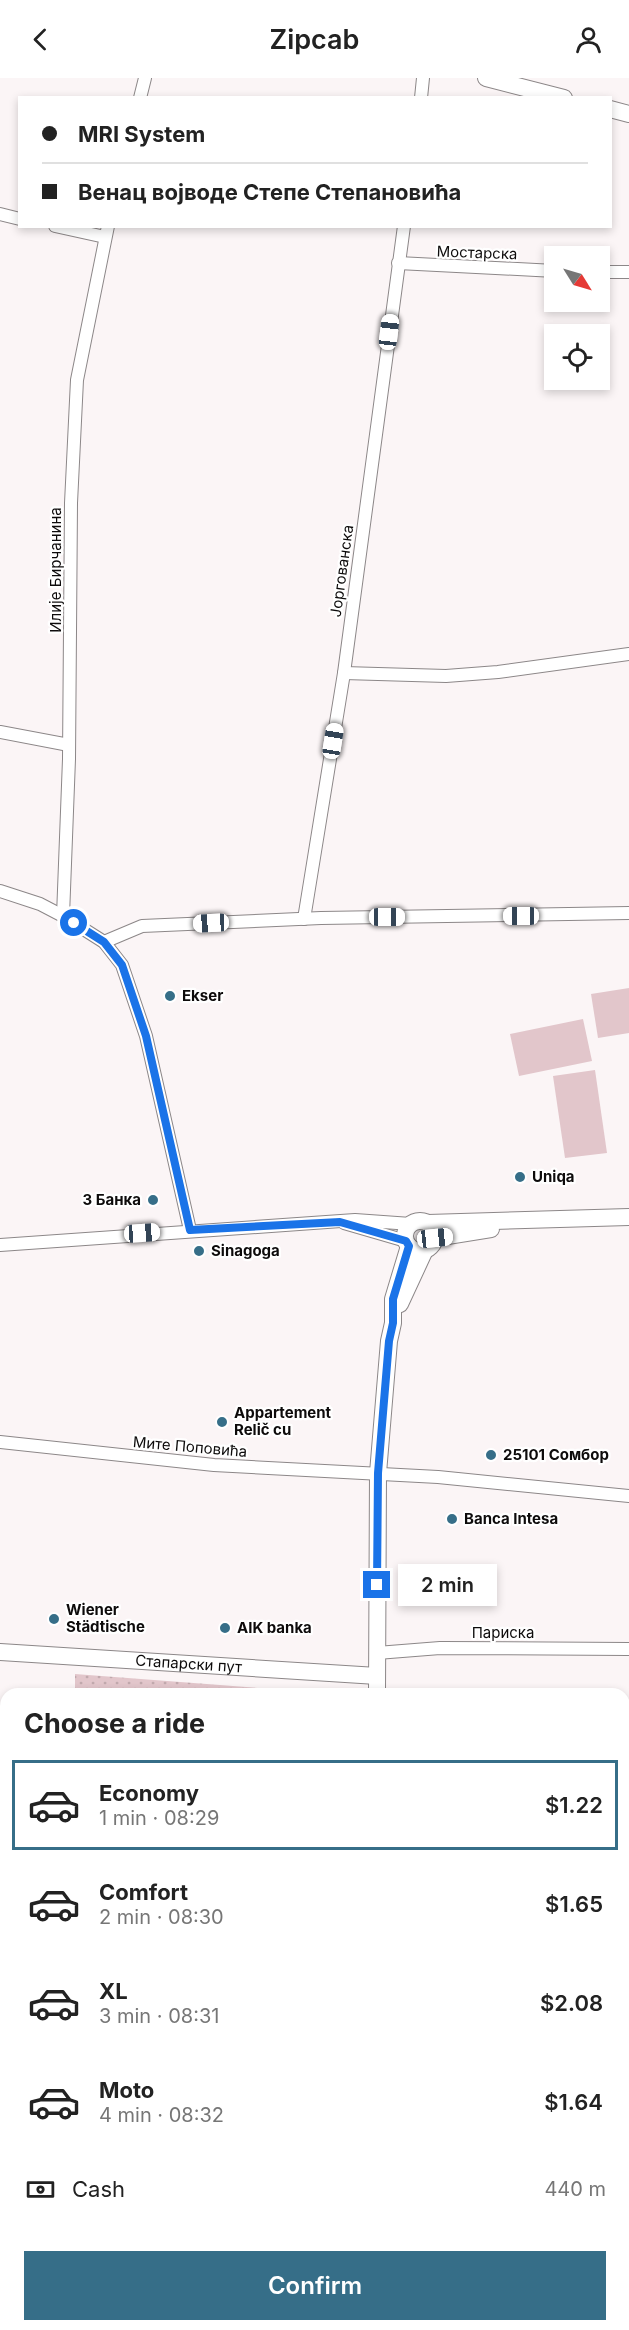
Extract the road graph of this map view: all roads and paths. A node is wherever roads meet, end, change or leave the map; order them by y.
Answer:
1 (145, 78) edge
2 (423, 78) edge
3 (486, 78) edge
4 (140, 96) edge
5 (421, 96) edge
6 (556, 96) edge
7 (612, 110) edge
8 (629, 114) edge
9 (0, 214) edge
10 (18, 218) edge
11 (72, 228) edge
12 (404, 228) edge
13 (106, 232) edge
14 (398, 263) junction
15 (544, 270) edge
16 (610, 272) edge
17 (629, 272) edge
18 (629, 654) edge
19 (344, 673) junction
20 (0, 732) edge
21 (69, 745) junction
22 (0, 891) edge
23 (629, 913) edge
24 (63, 916) junction
25 (304, 919) junction
26 (104, 942) junction
27 (629, 1217) edge
28 (340, 1222) junction
29 (190, 1230) junction
30 (425, 1233) junction
31 (407, 1244) junction
32 (0, 1245) edge
33 (393, 1311) junction
34 (0, 1442) edge
35 (378, 1473) junction
36 (629, 1496) edge
37 (629, 1649) edge
38 (0, 1652) edge
39 (377, 1653) junction
40 (377, 1676) junction
41 (378, 1688) edge

1 - 4 street
2 - 5 street
3 - 6 main road
7 - 8 main road
9 - 10 street
11 - 13 street
12 - 14 street, Јоргованска
13 - 21 street, Илије Бирчанина
14 - 15 street, Мостарска
14 - 19 street, Јоргованска
16 - 17 street
18 - 19 street
19 - 25 street, Јоргованска
20 - 21 street
21 - 24 street, Илије Бирчанина
22 - 24 street
23 - 25 street
24 - 26 street
25 - 26 street
26 - 29 street
27 - 30 main road
28 - 29 street
28 - 30 street
28 - 31 street
29 - 32 street
30 - 31 main road
30 - 33 main road
31 - 33 main road
33 - 35 main road
34 - 35 street, Мите Поповића
35 - 36 street, Мите Поповића
35 - 39 main road
37 - 39 street, Париска
38 - 40 main road, Стапарски пут
39 - 40 main road
40 - 41 main road

